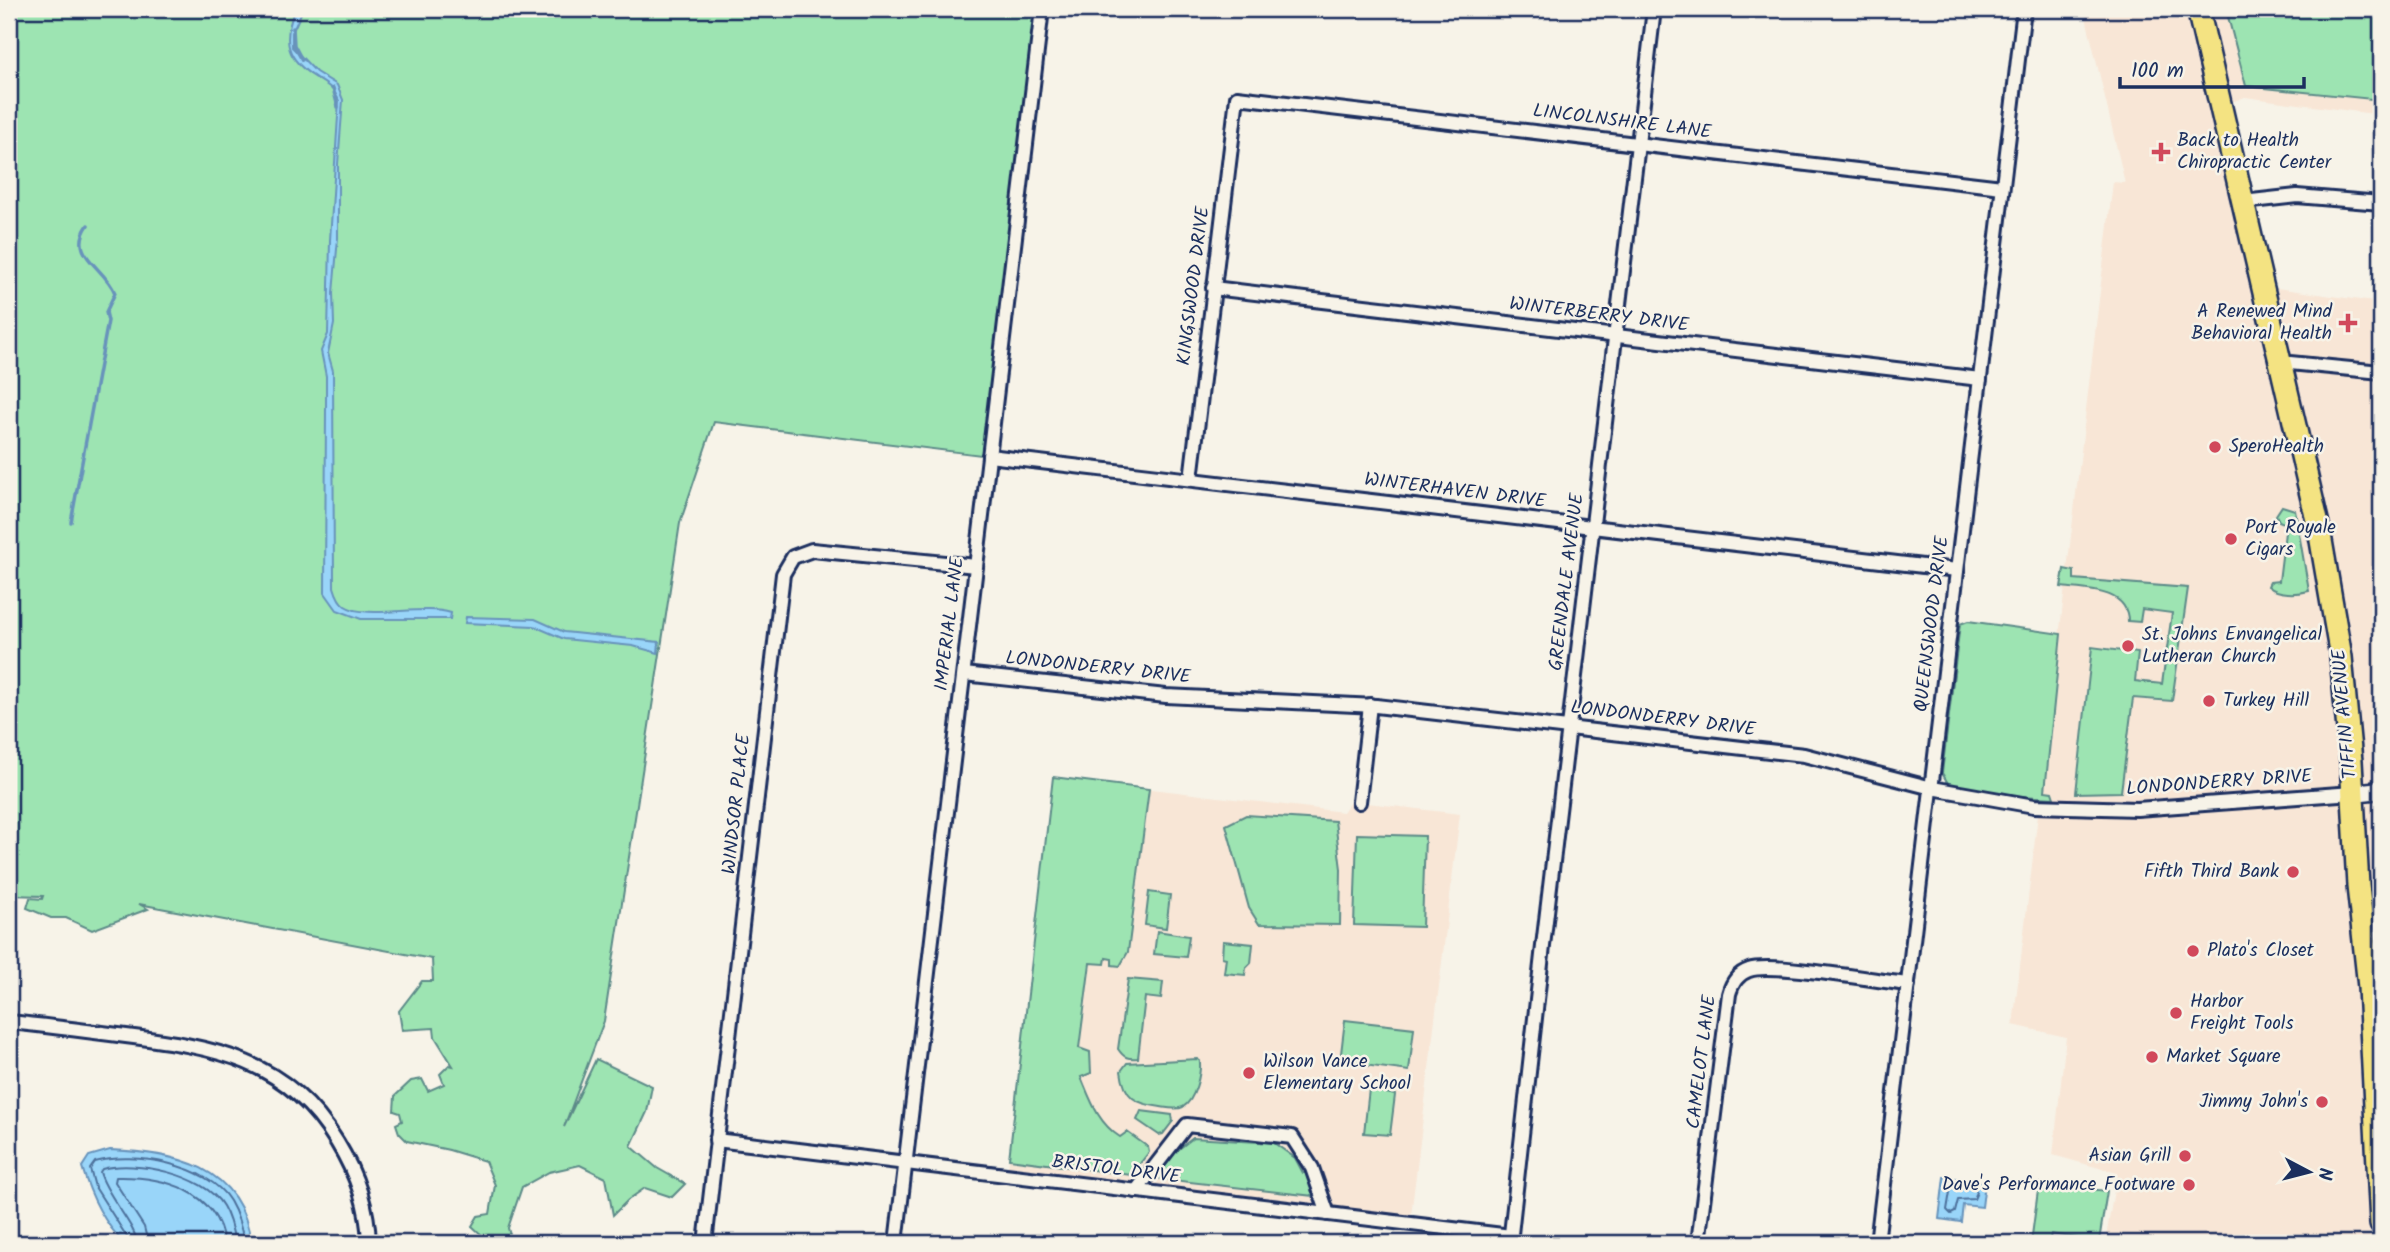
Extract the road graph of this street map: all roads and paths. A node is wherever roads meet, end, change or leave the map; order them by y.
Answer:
1 (1042, 9) edge
2 (1654, 9) edge
3 (2024, 9) edge
4 (2198, 9) edge
5 (1237, 97) joint
6 (1639, 144) junction
7 (2003, 187) junction
8 (2243, 202) junction
9 (2381, 204) edge
10 (1213, 288) junction
11 (1616, 336) junction
12 (2280, 362) junction
13 (2381, 372) edge
14 (1980, 379) junction
15 (989, 456) junction
16 (1191, 480) junction
17 (1592, 527) junction
18 (976, 566) junction
19 (1958, 570) junction
20 (964, 674) junction
21 (1370, 705) junction
22 (1569, 727) junction
23 (1932, 788) junction
24 (2381, 790) edge
25 (2353, 793) junction
26 (1359, 802) dead end
27 (1908, 985) junction
28 (9, 1022) edge
29 (716, 1140) junction
30 (905, 1164) junction
31 (1136, 1191) junction
32 (1328, 1214) junction
33 (2381, 1224) edge
34 (1511, 1240) edge
35 (369, 1243) edge
36 (705, 1243) edge
37 (896, 1243) edge
38 (1698, 1243) edge
39 (1877, 1243) edge

1 - 15 street, IMPERIAL LANE
2 - 6 street, GREENDALE AVENUE
3 - 7 street, QUEENSWOOD DRIVE
4 - 8 highway, TIFFIN AVENUE
5 - 6 street, LINCOLNSHIRE LANE
5 - 10 street, KINGSWOOD DRIVE
6 - 7 street, LINCOLNSHIRE LANE
6 - 11 street, GREENDALE AVENUE
7 - 14 street, QUEENSWOOD DRIVE
8 - 9 street
8 - 12 highway, TIFFIN AVENUE
10 - 11 street, WINTERBERRY DRIVE
10 - 16 street, KINGSWOOD DRIVE
11 - 14 street, WINTERBERRY DRIVE
11 - 17 street, GREENDALE AVENUE
12 - 13 street
12 - 25 highway, TIFFIN AVENUE
14 - 19 street, QUEENSWOOD DRIVE
15 - 16 street, WINTERHAVEN DRIVE
15 - 18 street, IMPERIAL LANE
16 - 17 street, WINTERHAVEN DRIVE
17 - 19 street, WINTERHAVEN DRIVE
17 - 22 street, GREENDALE AVENUE
18 - 20 street, IMPERIAL LANE
18 - 29 street, WINDSOR PLACE
19 - 23 street, QUEENSWOOD DRIVE
20 - 21 street, LONDONDERRY DRIVE
20 - 30 street, IMPERIAL LANE
21 - 22 street, LONDONDERRY DRIVE
21 - 26 street
22 - 23 street, LONDONDERRY DRIVE
22 - 34 street, GREENDALE AVENUE
23 - 25 street, LONDONDERRY DRIVE
23 - 27 street, QUEENSWOOD DRIVE
24 - 25 street
25 - 33 highway, TIFFIN AVENUE
27 - 38 street, CAMELOT LANE
27 - 39 street, QUEENSWOOD DRIVE
28 - 35 street
29 - 30 street, BRISTOL DRIVE
29 - 36 street, WINDSOR PLACE
30 - 31 street, BRISTOL DRIVE
30 - 37 street, IMPERIAL LANE
31 - 32 street, BRISTOL DRIVE
31 - 32 street
32 - 34 street, BRISTOL DRIVE

